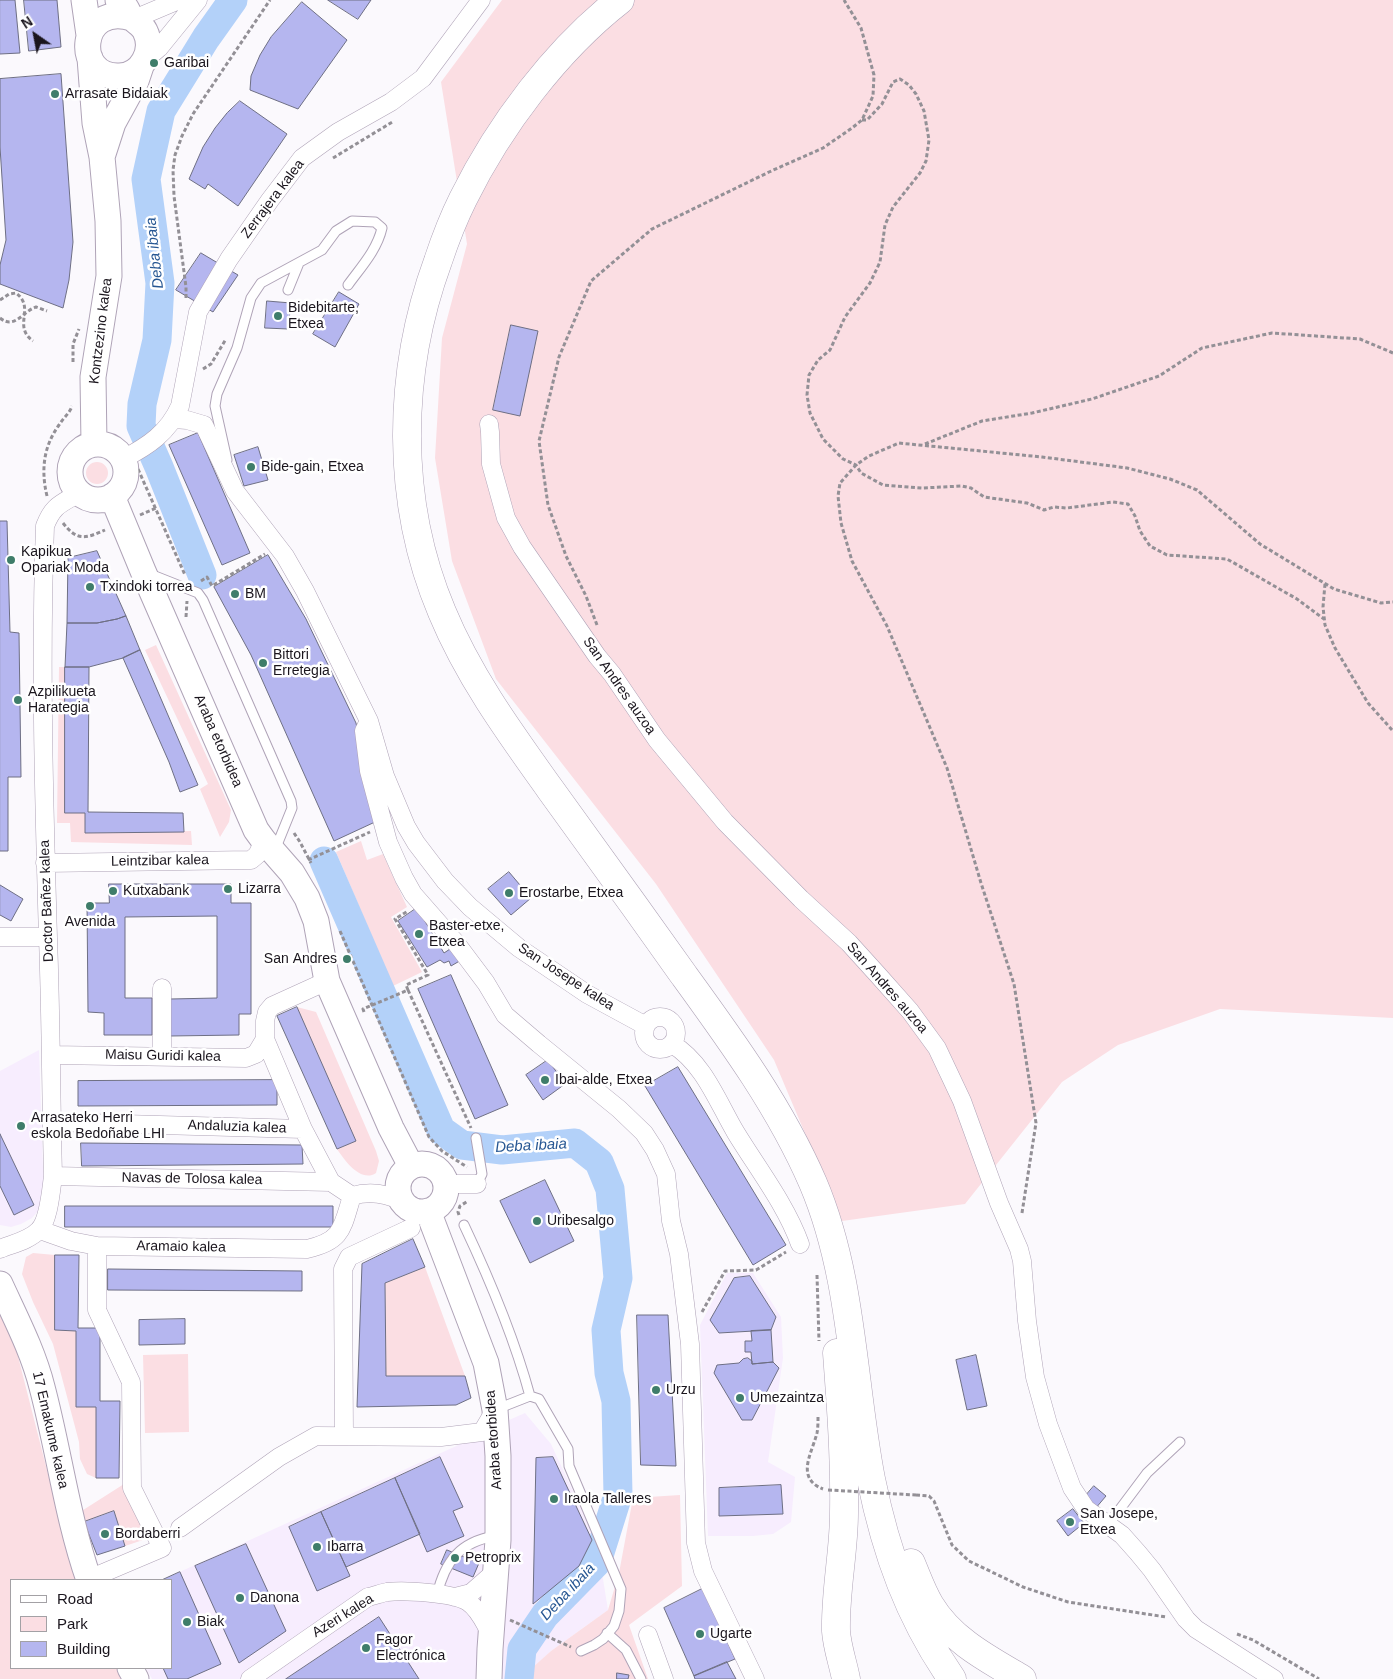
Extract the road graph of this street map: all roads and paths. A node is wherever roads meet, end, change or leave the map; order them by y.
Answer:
1 (84, 0) edge
2 (179, 0) edge
3 (198, 0) edge
4 (270, 0) edge
5 (481, 0) edge
6 (620, 0) edge
7 (844, 0) edge
8 (128, 12) edge
9 (89, 46) junction
10 (144, 62) junction
11 (398, 118) dead end
12 (862, 120) junction
13 (102, 157) junction
14 (331, 159) dead end
15 (299, 263) junction
16 (348, 285) dead end
17 (186, 287) dead end
18 (288, 290) dead end
19 (0, 300) edge
20 (47, 311) dead end
21 (24, 314) junction
22 (0, 318) edge
23 (33, 341) dead end
24 (1393, 354) edge
25 (174, 419) junction
26 (489, 424) dead end
27 (94, 444) junction
28 (923, 445) junction
29 (127, 457) junction
30 (856, 465) junction
31 (235, 491) junction
32 (79, 493) junction
33 (112, 496) junction
34 (278, 546) junction
35 (143, 571) junction
36 (1325, 584) junction
37 (188, 588) junction
38 (1393, 602) edge
39 (187, 619) dead end
40 (1324, 619) junction
41 (599, 628) dead end
42 (369, 721) junction
43 (1393, 731) edge
44 (286, 823) junction
45 (383, 827) junction
46 (269, 847) junction
47 (313, 856) dead end
48 (45, 863) junction
49 (313, 867) dead end
50 (421, 903) junction
51 (338, 925) dead end
52 (0, 937) edge
53 (48, 937) junction
54 (327, 981) junction
55 (162, 988) dead end
56 (406, 991) junction
57 (371, 1005) junction
58 (646, 1026) junction
59 (265, 1039) junction
60 (672, 1044) junction
61 (51, 1055) junction
62 (162, 1056) junction
63 (52, 1122) junction
64 (303, 1129) junction
65 (476, 1138) joint
66 (411, 1166) junction
67 (54, 1176) junction
68 (331, 1182) junction
69 (446, 1184) junction
70 (476, 1184) junction
71 (352, 1196) junction
72 (401, 1201) junction
73 (420, 1220) junction
74 (464, 1224) joint
75 (827, 1224) junction
76 (40, 1230) junction
77 (1017, 1243) junction
78 (800, 1244) joint
79 (97, 1246) junction
80 (0, 1249) edge
81 (0, 1284) edge
82 (689, 1333) junction
83 (852, 1340) junction
84 (530, 1396) junction
85 (495, 1410) junction
86 (344, 1435) junction
87 (1180, 1442) dead end
88 (828, 1490) dead end
89 (1108, 1526) junction
90 (180, 1528) dead end
91 (498, 1536) junction
92 (496, 1571) junction
93 (89, 1579) edge
94 (91, 1579) edge
95 (1023, 1587) dead end
96 (437, 1595) junction
97 (455, 1597) junction
98 (520, 1624) dead end
99 (607, 1633) junction
100 (491, 1634) junction
101 (648, 1635) dead end
102 (581, 1651) joint
103 (250, 1679) edge
104 (489, 1679) edge
105 (641, 1679) edge
106 (664, 1679) edge
107 (755, 1679) edge
108 (846, 1679) edge
109 (952, 1679) edge
110 (1022, 1679) edge
111 (1274, 1679) edge

1 - 9 street, Kontzezino kalea
2 - 8 street
3 - 10 street
4 - 17 path
5 - 25 street, Zerrajera kalea
6 - 75 main road
7 - 12 path
8 - 9 street
8 - 10 street
9 - 10 street
9 - 13 street, Kontzezino kalea
10 - 13 street, Kontzezino kalea
11 - 14 path
12 - 30 path
12 - 41 path
13 - 27 street, Kontzezino kalea
15 - 16 lane
15 - 18 lane
15 - 31 lane
19 - 21 path
20 - 21 path
21 - 22 path
21 - 23 path
24 - 28 path
25 - 29 street, Zerrajera kalea
25 - 31 street, San Josepe kalea
26 - 77 street, San Andres auzoa
27 - 29 street
27 - 32 street
28 - 30 path
28 - 36 path
29 - 33 street
29 - 37 path
30 - 40 path
30 - 77 path
31 - 34 street, San Josepe kalea
32 - 33 street
32 - 48 street, Doctor Bañez kalea
33 - 35 street, Araba etorbidea
34 - 37 path
34 - 42 street, San Josepe kalea
35 - 37 lane
35 - 46 street, Araba etorbidea
36 - 38 path
36 - 40 path
37 - 39 path
37 - 44 lane
40 - 43 path
42 - 45 street
42 - 58 street, San Josepe kalea
44 - 46 lane
44 - 49 path
45 - 47 path
45 - 50 street
46 - 48 street, Leintzibar kalea
46 - 54 street, Araba etorbidea
48 - 53 street, Doctor Bañez kalea
50 - 56 path
50 - 82 street
51 - 57 path
52 - 53 street
53 - 61 street, Doctor Bañez kalea
54 - 59 street
54 - 66 street, Araba etorbidea
55 - 62 street
56 - 57 path
56 - 65 path
57 - 70 path
58 - 60 street
58 - 60 street
59 - 62 street, Maisu Guridi kalea
59 - 64 street
60 - 78 street
61 - 62 street, Maisu Guridi kalea
61 - 63 street, Doctor Bañez kalea
63 - 64 street, Andaluzia kalea
63 - 67 street, Doctor Bañez kalea
64 - 68 street
65 - 70 lane
66 - 69 street
66 - 72 street
67 - 68 street, Navas de Tolosa kalea
67 - 76 street, Doctor Bañez kalea
68 - 71 street
69 - 70 street
69 - 73 street
70 - 74 path
71 - 72 street
71 - 79 street, Aramaio kalea
72 - 73 street
73 - 85 street, Araba etorbidea
73 - 86 street
74 - 84 lane
75 - 83 main road
75 - 108 main road
76 - 79 street, Aramaio kalea
76 - 80 street
77 - 89 street, San Andres auzoa
78 - 82 path
79 - 94 street
81 - 93 street, 17 Emakume kalea
82 - 107 street
83 - 109 main road
83 - 110 main road
84 - 85 lane
84 - 99 lane
85 - 86 street
85 - 91 street, Araba etorbidea
86 - 90 street
87 - 89 lane
88 - 95 path, bridge
89 - 111 street, San Andres auzoa
91 - 92 street, Araba etorbidea
91 - 96 lane
92 - 97 street
92 - 100 street, Araba etorbidea
96 - 97 street, Azeri kalea
96 - 103 street, Azeri kalea
97 - 100 street, Azeri kalea
98 - 102 path
99 - 102 lane
99 - 105 lane
100 - 104 street, Araba etorbidea
101 - 106 street

